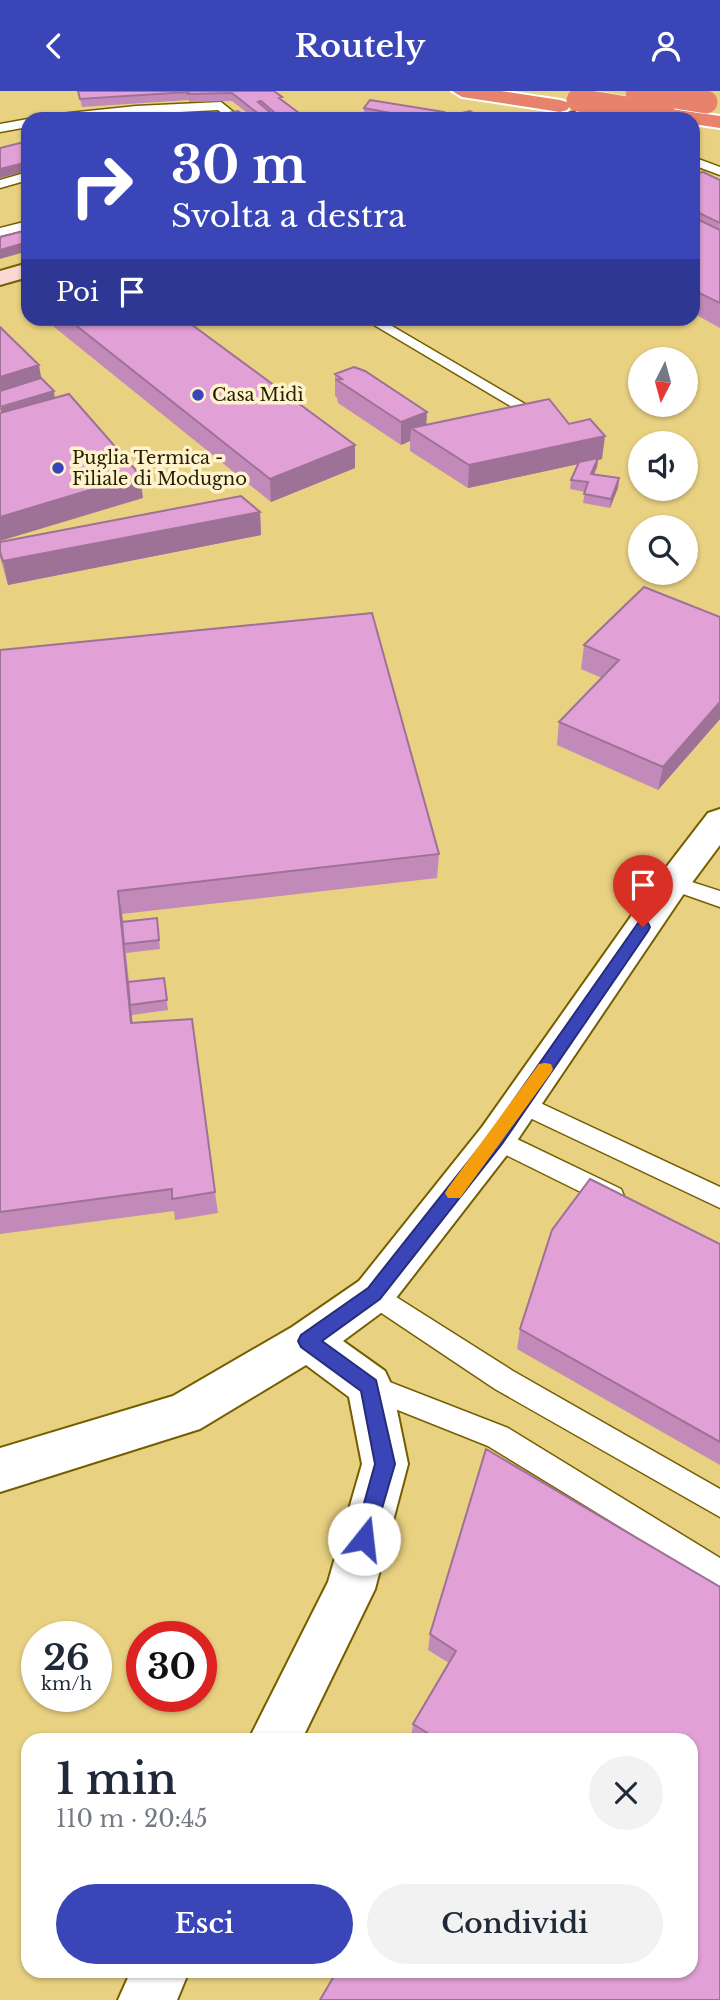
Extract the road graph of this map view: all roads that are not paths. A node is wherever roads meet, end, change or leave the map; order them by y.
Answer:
1 (462, 91) edge
2 (520, 91) edge
3 (637, 91) edge
4 (672, 91) edge
5 (713, 103) edge
6 (140, 112) edge
7 (228, 112) edge
8 (572, 112) edge
9 (700, 120) edge
10 (720, 123) edge
11 (21, 124) edge
12 (0, 128) edge
13 (700, 128) edge
14 (720, 131) edge
15 (700, 164) edge
16 (720, 171) edge
17 (21, 178) edge
18 (0, 184) edge
19 (21, 227) edge
20 (0, 232) edge
21 (21, 272) edge
22 (0, 278) edge
23 (383, 326) edge
24 (534, 414) edge
25 (714, 839) edge
26 (673, 883) junction
27 (720, 899) edge
28 (522, 1103) junction
29 (496, 1139) junction
30 (720, 1198) edge
31 (636, 1208) edge
32 (374, 1294) junction
33 (307, 1341) junction
34 (369, 1386) junction
35 (0, 1470) edge
36 (720, 1504) edge
37 (720, 1574) edge
38 (278, 1733) edge
39 (158, 1978) edge
40 (147, 2000) edge

1 - 8 highway
2 - 8 highway
3 - 5 highway, bridge
4 - 8 main road
6 - 7 lane
9 - 10 highway, bridge
11 - 12 lane
13 - 14 highway
15 - 16 lane
17 - 18 lane
19 - 20 lane
21 - 22 main road
23 - 24 lane
25 - 26 street
26 - 27 lane
26 - 28 street
28 - 29 street
28 - 30 lane
29 - 31 lane
29 - 32 street
32 - 33 street
32 - 36 lane
33 - 34 street
33 - 35 street
34 - 37 lane
34 - 38 street
39 - 40 street

